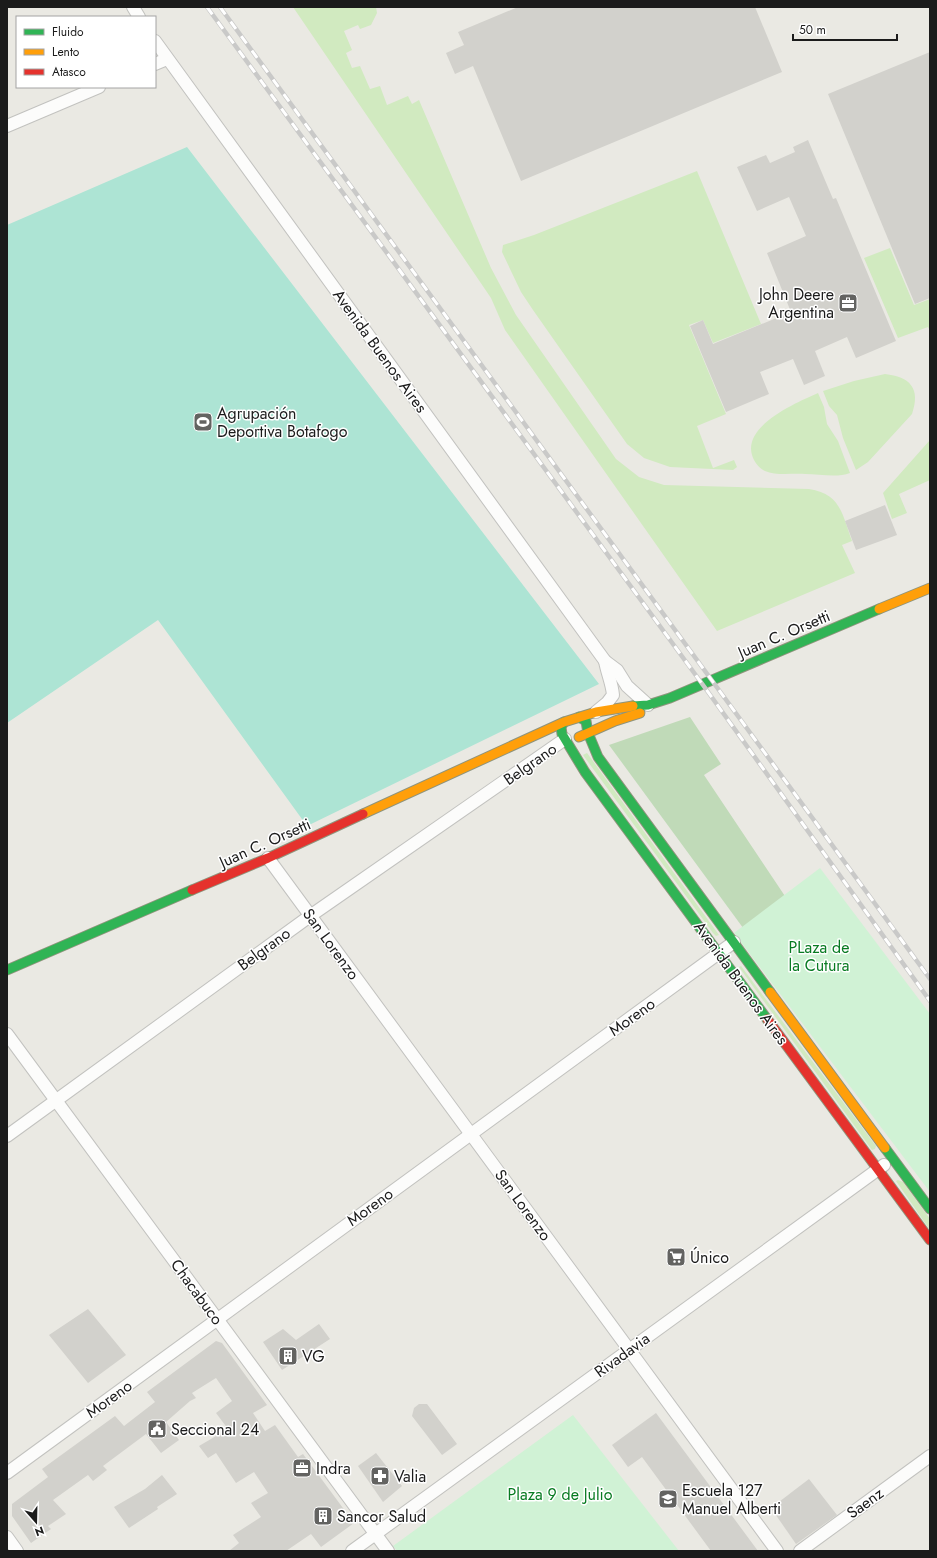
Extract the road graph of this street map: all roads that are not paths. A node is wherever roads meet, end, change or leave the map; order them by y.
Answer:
1 (133, 7) edge
2 (139, 16) edge
3 (156, 42) edge
4 (167, 58) junction
5 (156, 64) edge
6 (98, 88) edge
7 (7, 126) edge
8 (930, 588) edge
9 (605, 661) junction
10 (648, 705) junction
11 (596, 712) junction
12 (579, 717) junction
13 (564, 722) junction
14 (588, 733) junction
15 (533, 737) junction
16 (565, 740) junction
17 (268, 858) junction
18 (310, 916) junction
19 (734, 942) junction
20 (719, 954) junction
21 (7, 970) edge
22 (7, 1034) edge
23 (56, 1100) junction
24 (471, 1134) junction
25 (7, 1136) edge
26 (893, 1158) junction
27 (878, 1169) junction
28 (930, 1209) edge
29 (930, 1240) edge
30 (217, 1319) junction
31 (629, 1350) junction
32 (930, 1456) edge
33 (7, 1473) edge
34 (375, 1534) junction
35 (7, 1537) edge
36 (17, 1551) edge
37 (352, 1551) edge
38 (388, 1551) edge
39 (777, 1551) edge
40 (800, 1551) edge

1 - 2 street
3 - 4 street, Avenida Buenos Aires
4 - 5 street
4 - 9 street, Avenida Buenos Aires
6 - 7 street
8 - 10 main road, Juan C. Orsetti
9 - 10 street, Avenida Buenos Aires
9 - 11 street, Avenida Buenos Aires
10 - 11 main road, Juan C. Orsetti
10 - 14 main road, Juan C. Orsetti
11 - 12 main road, Juan C. Orsetti
12 - 13 main road, Juan C. Orsetti
12 - 14 main road, Avenida Buenos Aires
13 - 15 main road, Juan C. Orsetti
13 - 16 main road, Avenida Buenos Aires
14 - 16 main road, Juan C. Orsetti
14 - 19 main road, Avenida Buenos Aires
15 - 16 main road, Juan C. Orsetti
15 - 17 main road, Juan C. Orsetti
16 - 18 street, Belgrano
16 - 20 main road, Avenida Buenos Aires
17 - 18 street, San Lorenzo
17 - 21 main road, Juan C. Orsetti
18 - 23 street, Belgrano
18 - 24 street, San Lorenzo
19 - 20 street, Moreno
19 - 26 main road, Avenida Buenos Aires
20 - 24 street, Moreno
20 - 27 main road, Avenida Buenos Aires
22 - 23 street, Chacabuco
23 - 25 street, Belgrano
23 - 30 street, Chacabuco
24 - 30 street, Moreno
24 - 31 street, San Lorenzo
26 - 27 street, Rivadavia
26 - 28 main road, Avenida Buenos Aires
27 - 29 main road, Avenida Buenos Aires
27 - 31 street, Rivadavia
30 - 33 street, Moreno
30 - 34 street, Chacabuco
31 - 34 street, Rivadavia
31 - 39 street, San Lorenzo
32 - 40 street, Saenz
34 - 37 street, Rivadavia
34 - 38 street, Chacabuco
35 - 36 street

